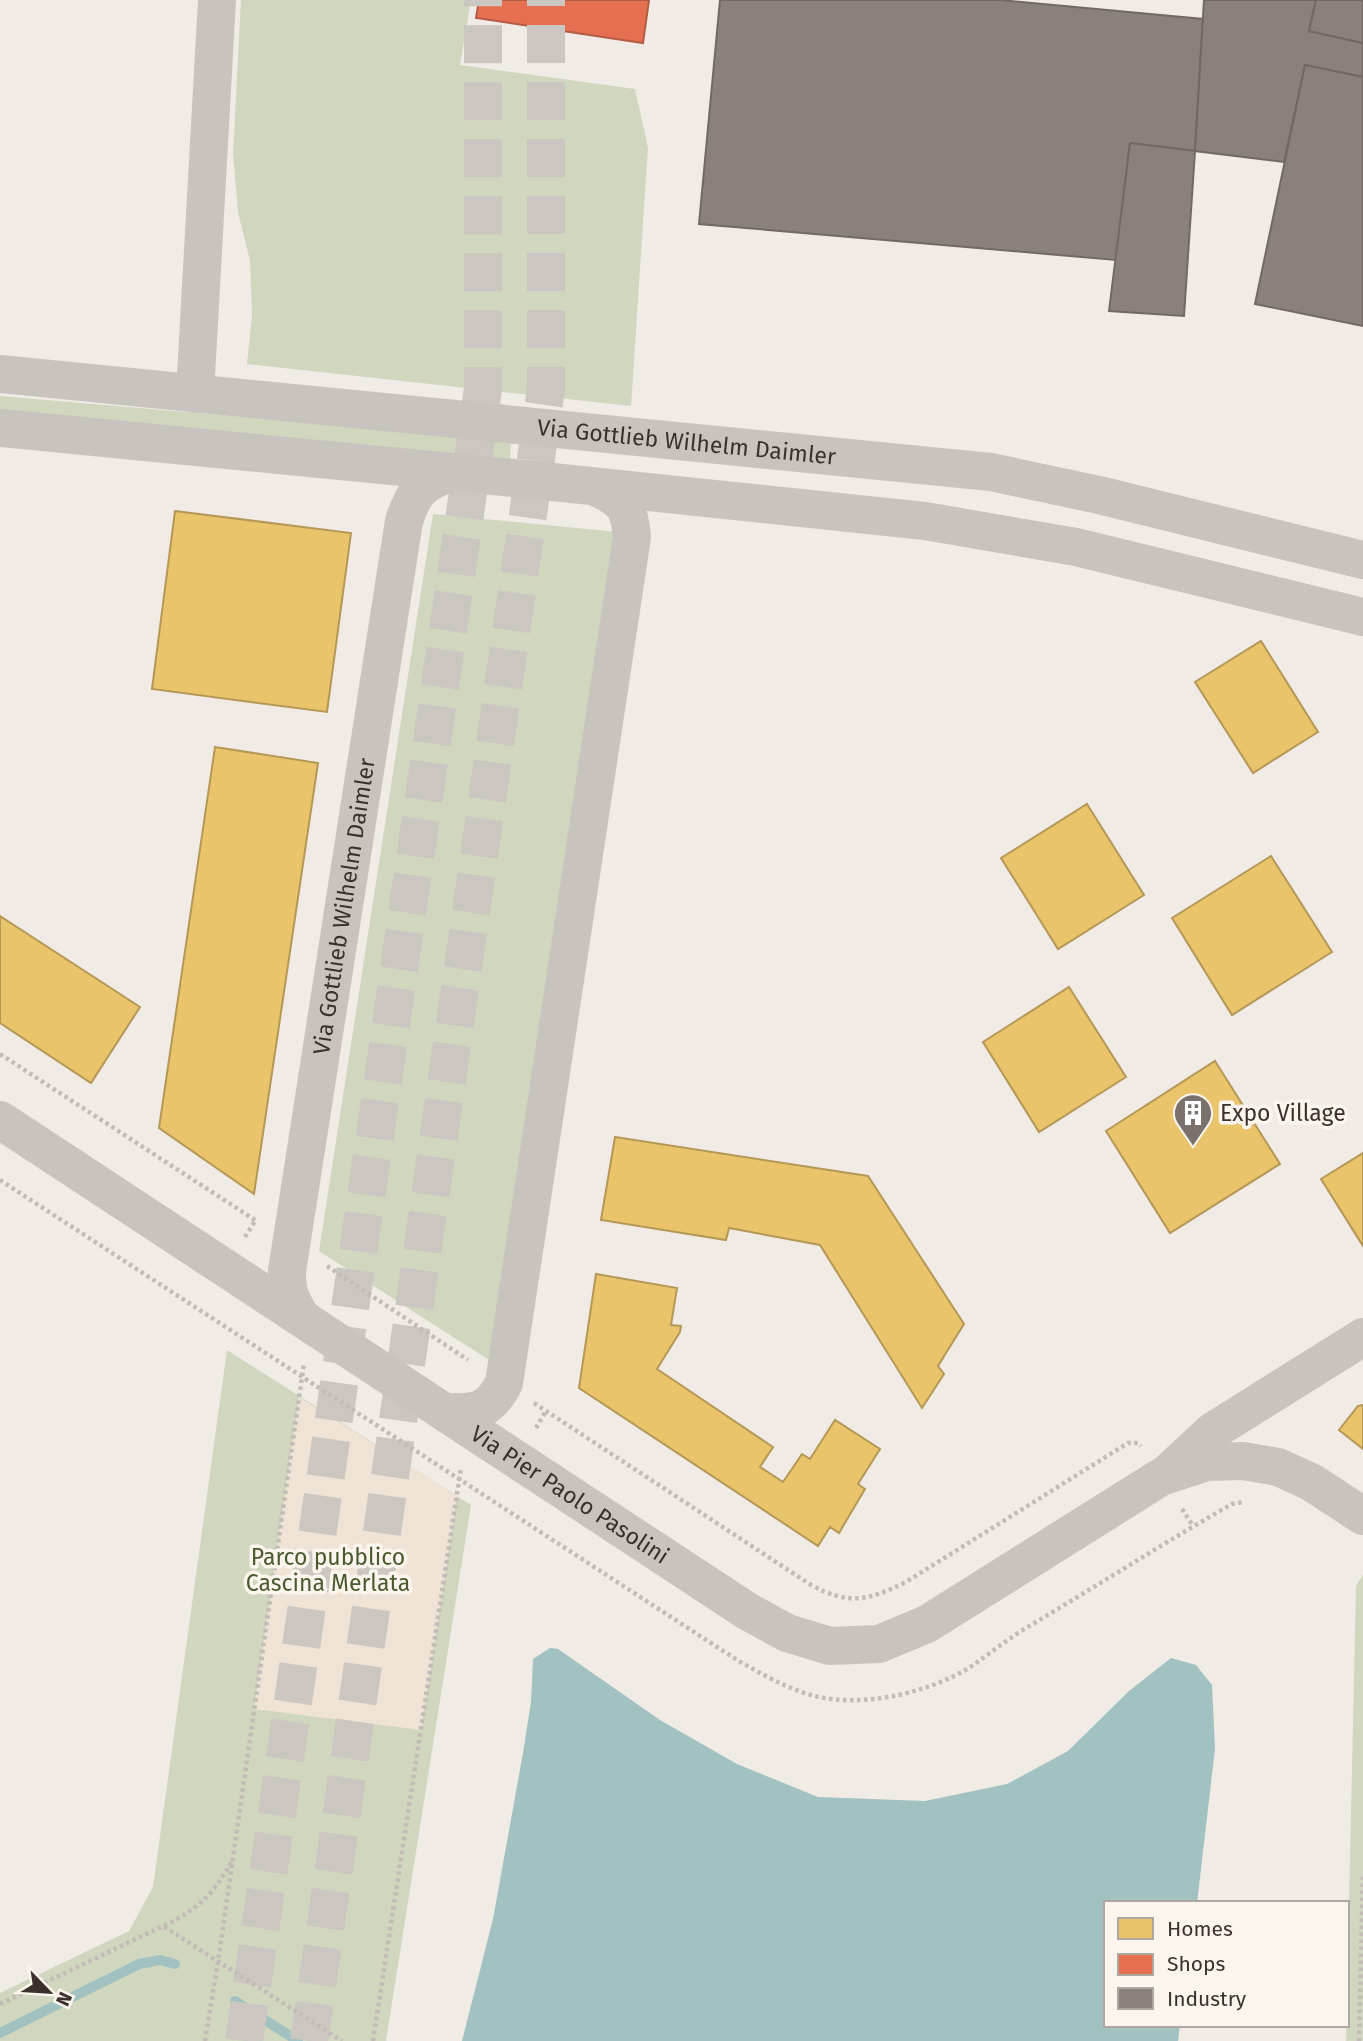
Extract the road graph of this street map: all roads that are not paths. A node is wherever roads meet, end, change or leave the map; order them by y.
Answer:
1 (217, 0) edge
2 (0, 374) edge
3 (195, 394) junction
4 (0, 428) edge
5 (451, 473) junction
6 (597, 488) junction
7 (1363, 560) edge
8 (1363, 617) edge
9 (0, 1120) edge
10 (301, 1317) junction
11 (1363, 1337) edge
12 (446, 1412) junction
13 (1154, 1462) junction
14 (1363, 1516) edge

1 - 3 street
2 - 3 street, Via Gottlieb Wilhelm Daimler
3 - 7 street, Via Gottlieb Wilhelm Daimler
4 - 5 street
5 - 6 street
5 - 10 street, Via Gottlieb Wilhelm Daimler
6 - 8 street
6 - 12 street
9 - 10 street, Via Pier Paolo Pasolini
10 - 12 street, Via Pier Paolo Pasolini
11 - 13 street, Via Pier Paolo Pasolini
12 - 13 street, Via Pier Paolo Pasolini
13 - 14 street, Via Pier Paolo Pasolini

